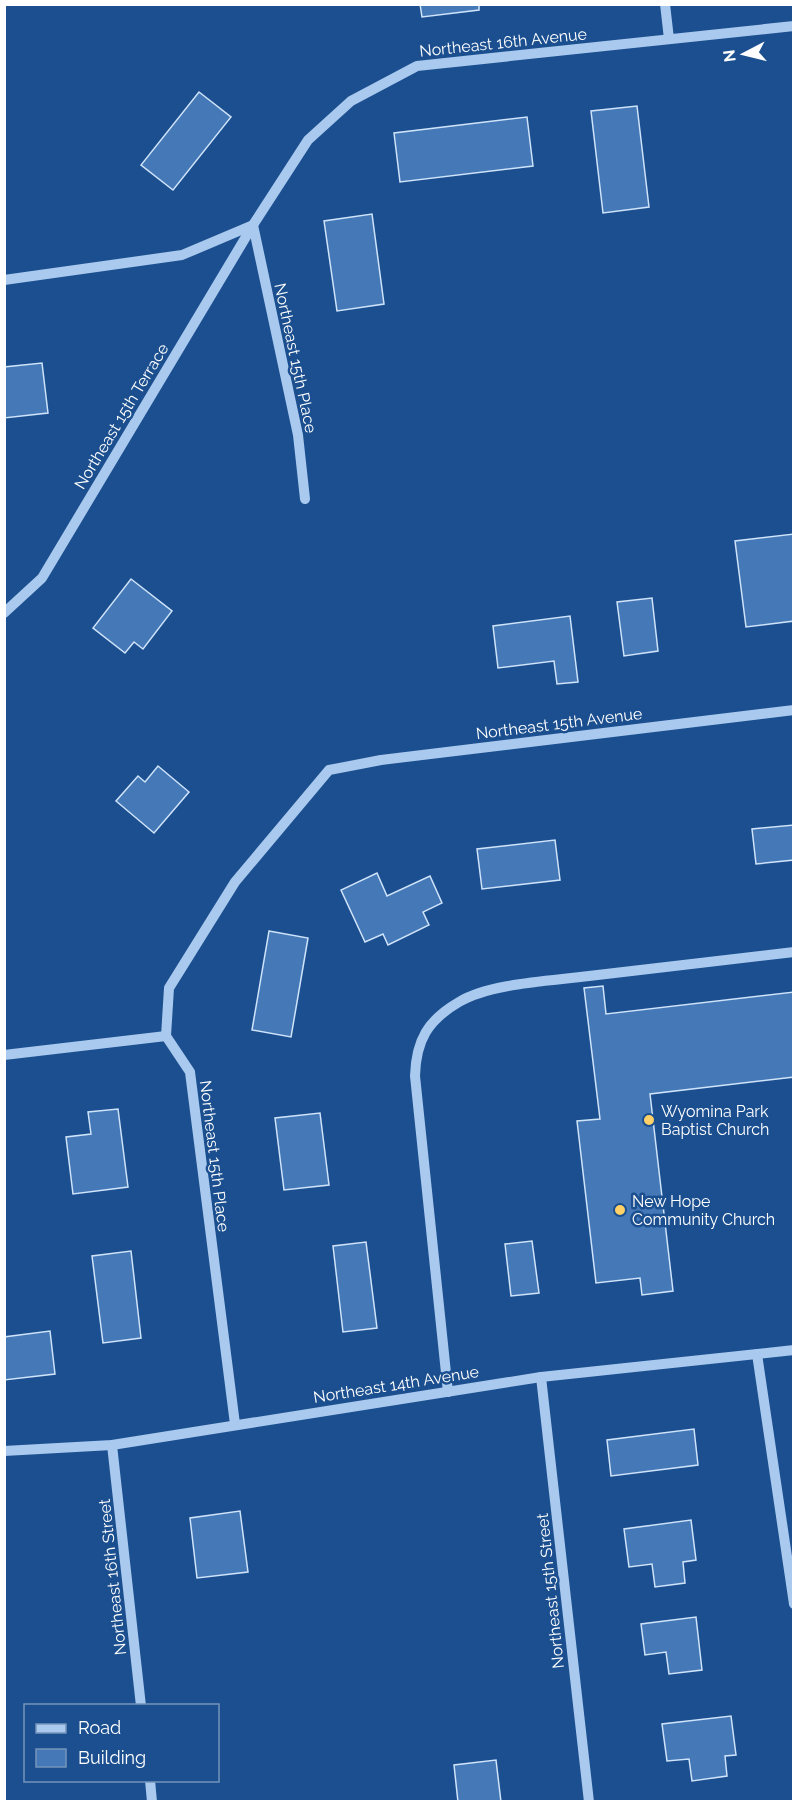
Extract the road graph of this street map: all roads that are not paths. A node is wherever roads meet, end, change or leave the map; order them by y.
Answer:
1 (665, 4) edge
2 (794, 26) edge
3 (669, 39) junction
4 (253, 225) junction
5 (4, 280) edge
6 (305, 499) dead end
7 (4, 613) edge
8 (794, 710) edge
9 (794, 952) edge
10 (166, 1036) junction
11 (4, 1055) edge
12 (794, 1350) edge
13 (757, 1354) junction
14 (541, 1377) junction
15 (448, 1392) junction
16 (235, 1424) junction
17 (112, 1445) junction
18 (4, 1451) edge
19 (794, 1604) edge
20 (141, 1704) edge
21 (150, 1782) edge
22 (152, 1802) edge
23 (589, 1802) edge

1 - 3 street
2 - 3 street, Northeast 16th Avenue
3 - 4 street, Northeast 16th Avenue
4 - 5 street
4 - 6 street, Northeast 15th Place
4 - 7 street, Northeast 15th Terrace
8 - 10 street, Northeast 15th Avenue
9 - 15 street
10 - 11 street
10 - 16 street, Northeast 15th Place
12 - 13 street, Northeast 14th Avenue
13 - 14 street, Northeast 14th Avenue
13 - 19 street
14 - 15 street, Northeast 14th Avenue
14 - 23 street, Northeast 15th Street
15 - 16 street, Northeast 14th Avenue
16 - 17 street, Northeast 14th Avenue
17 - 18 street, Northeast 14th Avenue
17 - 20 street, Northeast 16th Street
21 - 22 street

